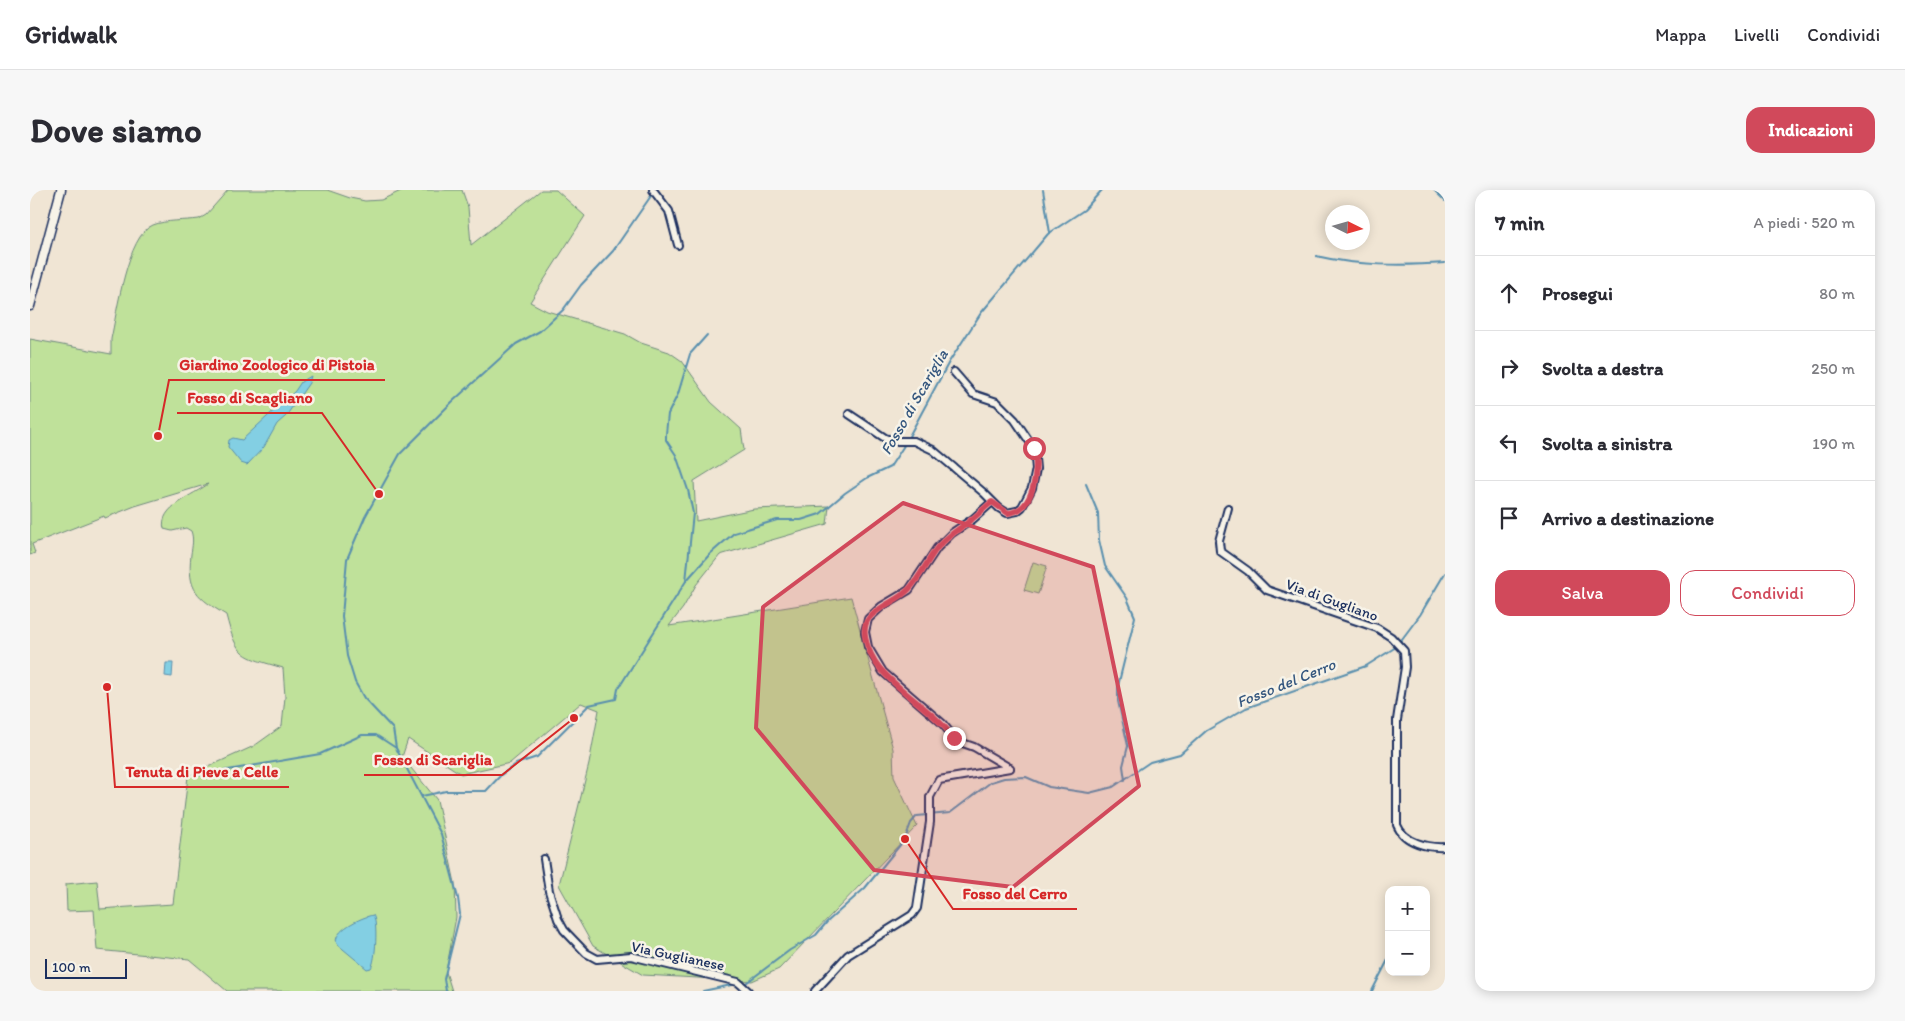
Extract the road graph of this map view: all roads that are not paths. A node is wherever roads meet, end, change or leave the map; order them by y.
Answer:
1 (61, 190) edge
2 (653, 190) edge
3 (678, 245) dead end
4 (30, 306) edge
5 (954, 372) dead end
6 (849, 414) dead end
7 (992, 502) junction
8 (1228, 508) dead end
9 (1445, 847) edge
10 (544, 859) dead end
11 (748, 991) edge
12 (814, 991) edge

1 - 4 main road
2 - 3 street
5 - 7 street
6 - 7 street
7 - 12 street
8 - 9 street, Via di Gugliano
10 - 11 street, Via Guglianese

